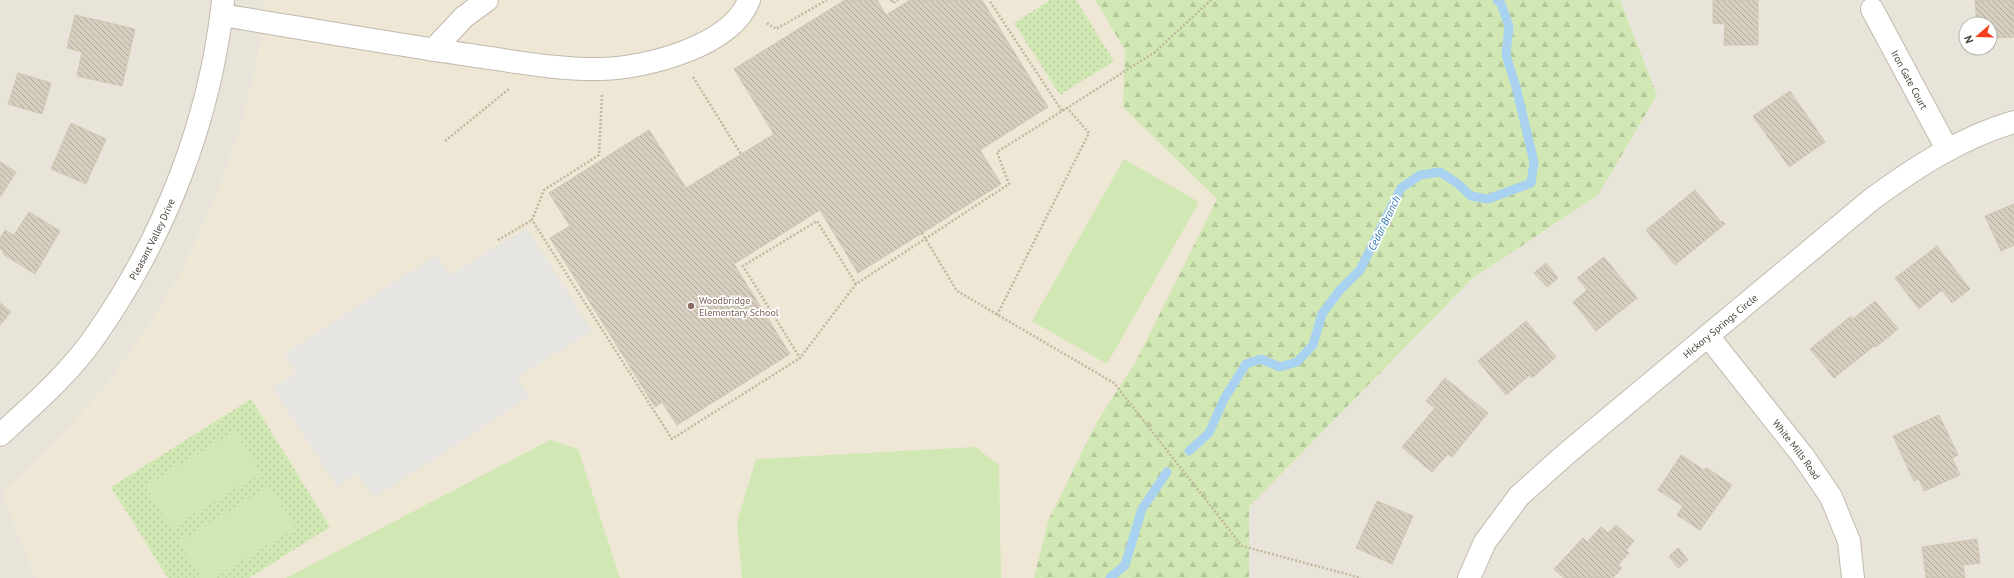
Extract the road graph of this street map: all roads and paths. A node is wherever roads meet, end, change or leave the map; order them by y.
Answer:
1 (487, 0) edge
2 (827, 0) edge
3 (891, 0) edge
4 (898, 0) edge
5 (989, 0) edge
6 (1211, 0) edge
7 (747, 4) edge
8 (223, 7) edge
9 (1872, 9) dead end
10 (433, 50) junction
11 (678, 54) junction
12 (603, 69) junction
13 (511, 87) dead end
14 (1068, 108) junction
15 (2014, 122) edge
16 (445, 141) dead end
17 (1947, 149) junction
18 (741, 154) dead end
19 (532, 220) junction
20 (922, 233) dead end
21 (926, 239) junction
22 (498, 240) dead end
23 (856, 284) junction
24 (997, 315) junction
25 (1708, 336) junction
26 (800, 358) junction
27 (0, 435) edge
28 (1361, 578) edge
29 (1468, 578) edge
30 (1853, 578) edge

1 - 10 street
2 - 7 path
3 - 4 path
5 - 14 path
6 - 14 path
7 - 11 street
8 - 10 street
8 - 27 street, Pleasant Valley Drive
9 - 17 street, Iron Gate Court
10 - 12 street
11 - 12 street
11 - 18 path
12 - 19 path
13 - 16 path
14 - 21 path
14 - 24 path
15 - 17 street, Hickory Springs Circle
17 - 25 street, Hickory Springs Circle
19 - 22 path
19 - 26 path
20 - 21 path
21 - 23 path
21 - 24 path
23 - 26 path
23 - 26 path
24 - 28 path
25 - 29 street, Hickory Springs Circle
25 - 30 street, White Mills Road

